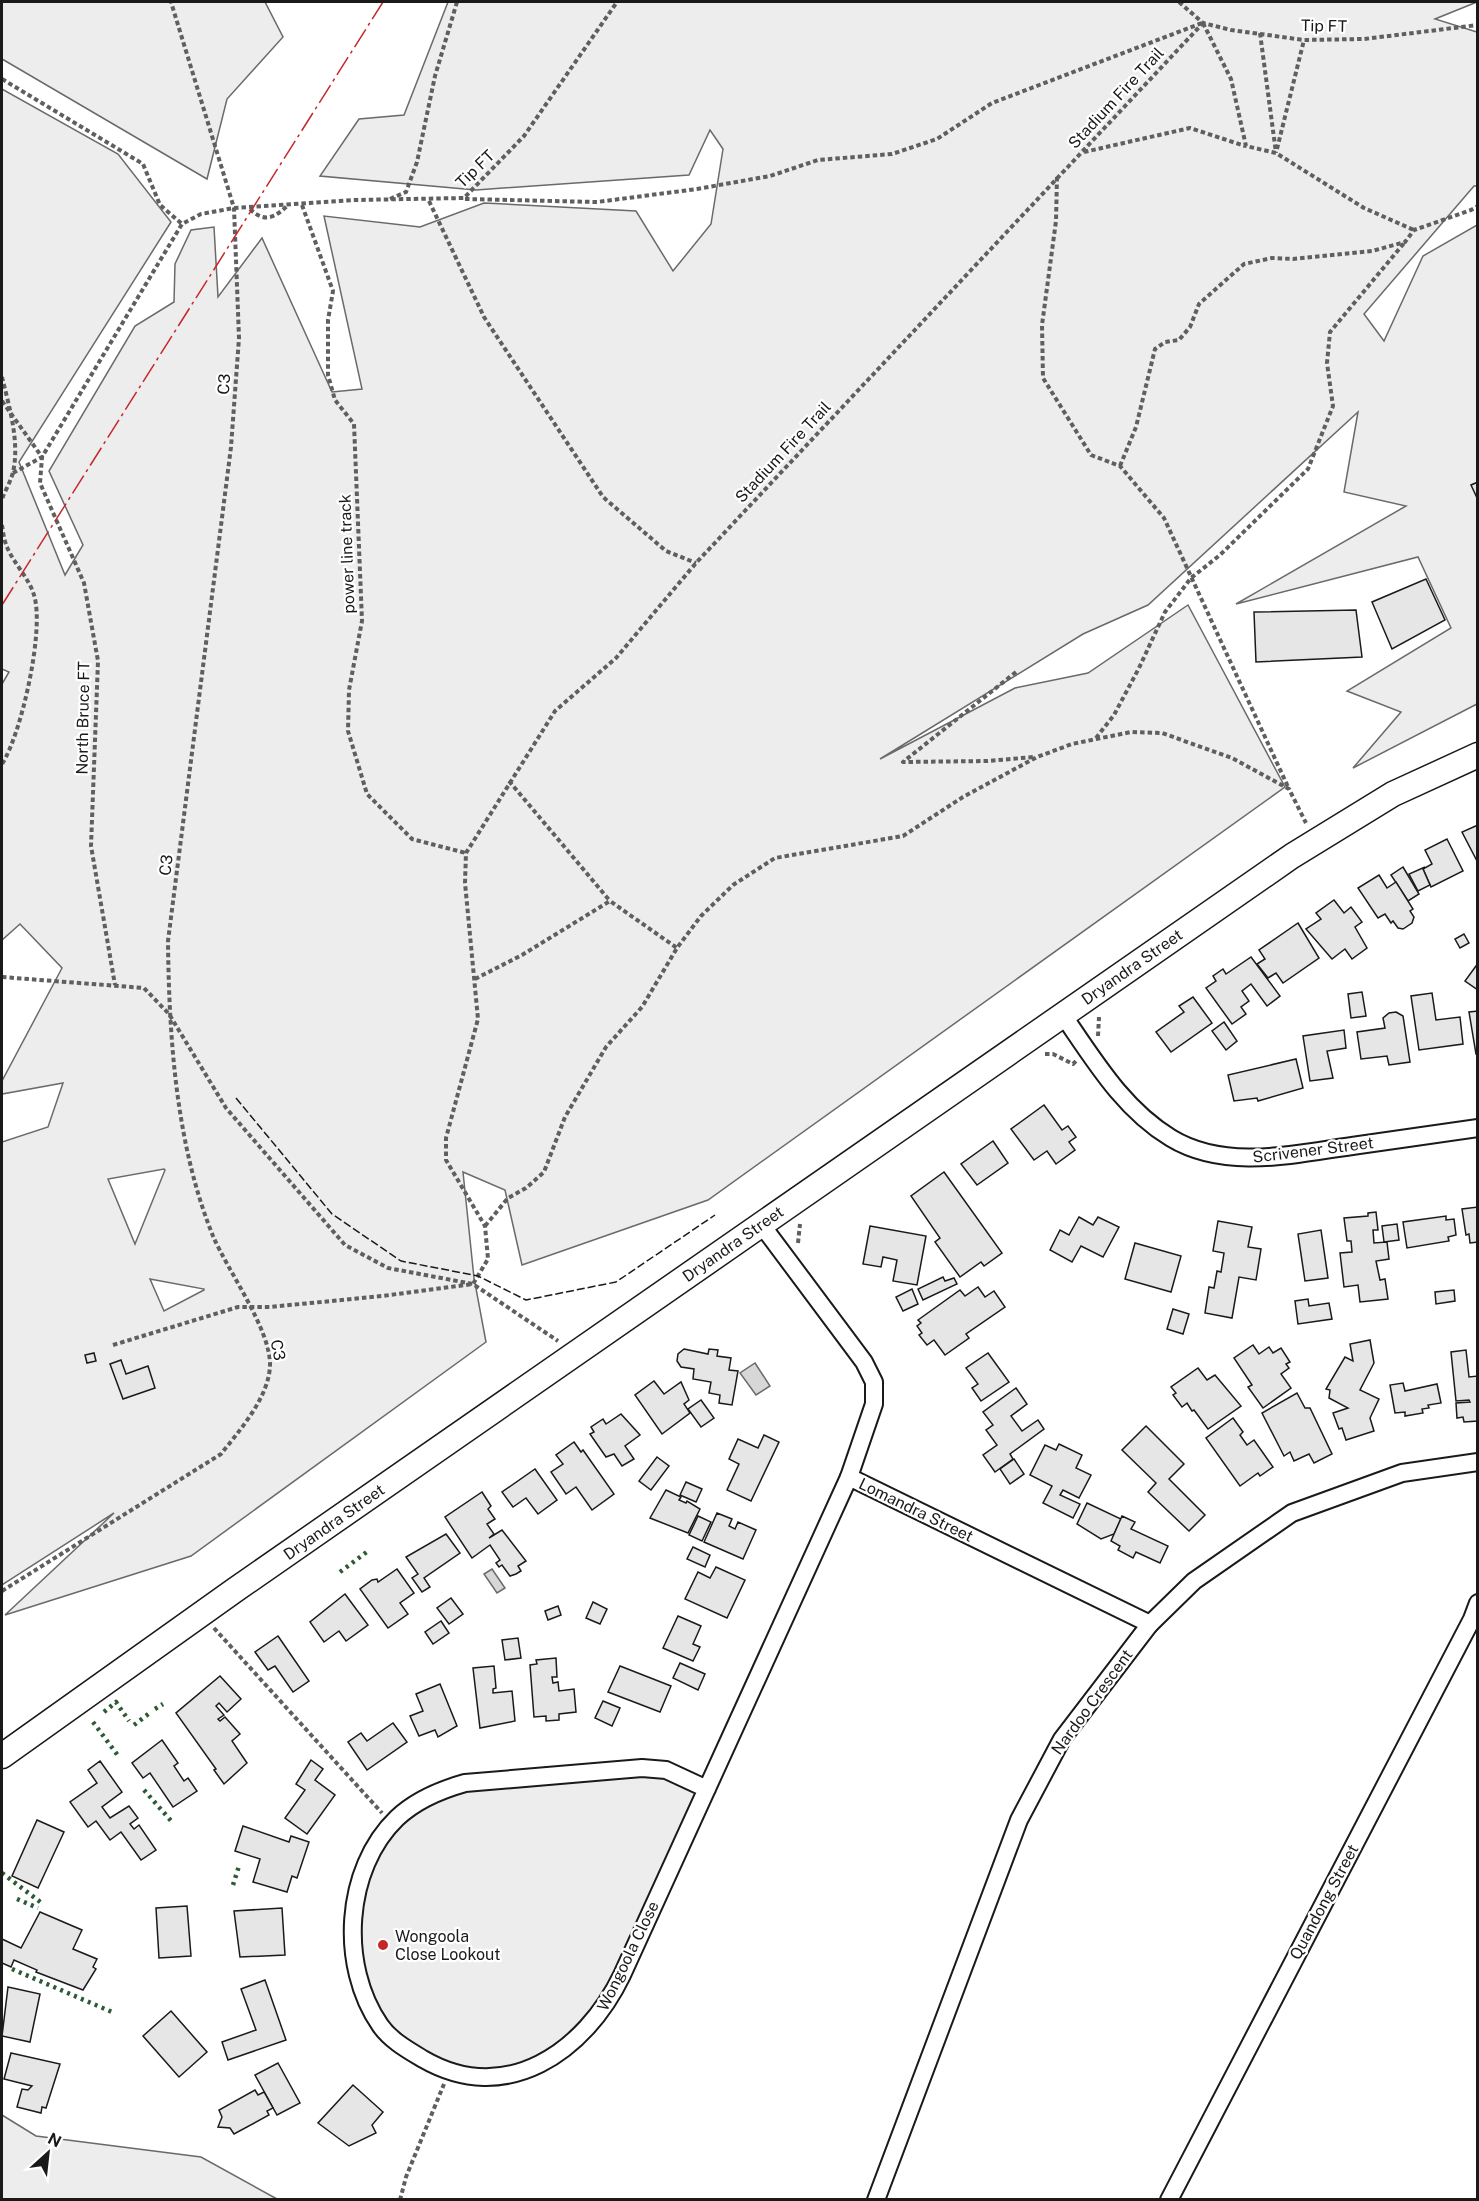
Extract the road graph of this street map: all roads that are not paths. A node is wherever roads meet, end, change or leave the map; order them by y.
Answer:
1 (1478, 755) edge
2 (1063, 1015) junction
3 (1478, 1128) edge
4 (761, 1224) junction
5 (1478, 1462) edge
6 (849, 1477) junction
7 (1478, 1603) edge
8 (1150, 1624) junction
9 (2, 1756) edge
10 (707, 1789) junction
11 (876, 2199) edge
12 (1169, 2199) edge

1 - 2 street, Dryandra Street
2 - 3 street, Scrivener Street
2 - 4 street, Dryandra Street
4 - 6 street, Lomandra Street
4 - 9 street, Dryandra Street
5 - 8 street, Nardoo Crescent
6 - 8 street, Lomandra Street
6 - 10 street, Wongoola Close
7 - 12 street, Quandong Street
8 - 11 street, Nardoo Crescent
10 - 10 street, Wongoola Close

